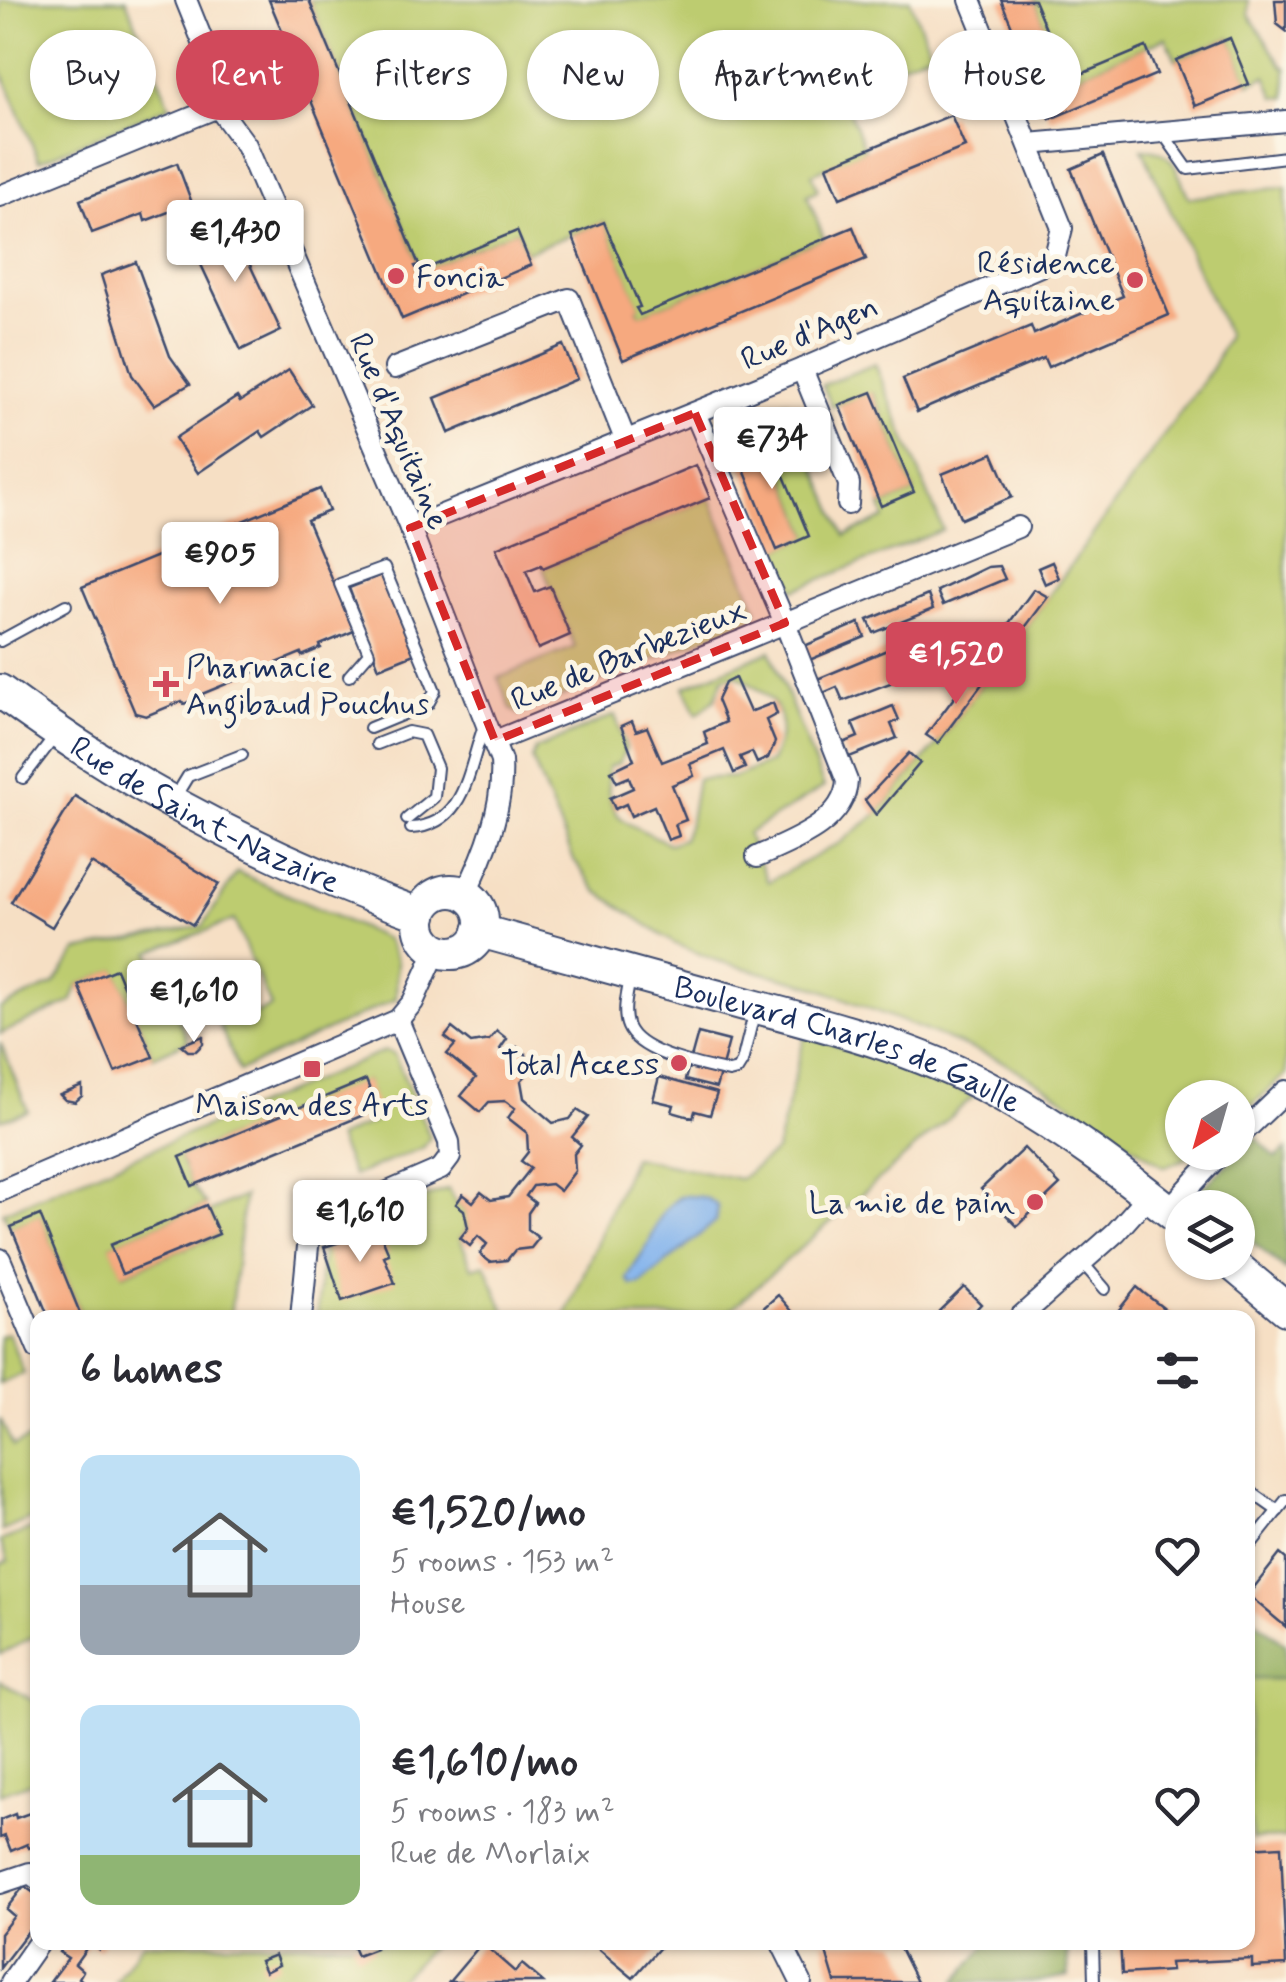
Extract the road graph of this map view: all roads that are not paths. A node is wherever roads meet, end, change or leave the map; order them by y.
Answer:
1 (186, 0) edge
2 (970, 0) edge
3 (198, 30) edge
4 (181, 120) edge
5 (228, 120) edge
6 (1286, 121) edge
7 (1162, 132) junction
8 (1029, 144) junction
9 (1286, 157) edge
10 (2, 188) edge
11 (395, 368) dead end
12 (802, 369) junction
13 (696, 413) junction
14 (625, 439) junction
15 (848, 504) dead end
16 (1018, 527) dead end
17 (410, 528) junction
18 (66, 604) dead end
19 (785, 624) junction
20 (0, 641) edge
21 (350, 676) dead end
22 (2, 696) edge
23 (486, 720) junction
24 (370, 728) dead end
25 (58, 733) junction
26 (495, 741) junction
27 (377, 744) dead end
28 (242, 755) dead end
29 (23, 778) dead end
30 (171, 804) junction
31 (756, 857) dead end
32 (465, 894) junction
33 (421, 915) junction
34 (480, 931) junction
35 (437, 949) junction
36 (631, 974) junction
37 (756, 1007) junction
38 (398, 1020) junction
39 (1286, 1091) edge
40 (1255, 1121) edge
41 (1205, 1170) edge
42 (0, 1190) edge
43 (1185, 1190) edge
44 (1165, 1207) edge
45 (1165, 1210) edge
46 (0, 1259) edge
47 (1082, 1262) junction
48 (1251, 1280) edge
49 (1105, 1289) dead end
50 (1286, 1309) edge
51 (302, 1310) edge
52 (1028, 1310) edge
53 (30, 1330) edge
54 (1255, 1495) edge
55 (1286, 1500) edge
56 (1278, 1511) junction
57 (1255, 1539) edge
58 (30, 1874) edge
59 (0, 1883) edge
60 (34, 1950) edge
61 (785, 1950) edge
62 (1092, 1950) edge
63 (12, 1982) edge
64 (801, 1982) edge
65 (1094, 1982) edge

1 - 3 street, Rue d'Aquitaine
2 - 8 street
4 - 10 street
5 - 17 street, Rue d'Aquitaine
6 - 7 street
7 - 8 street
7 - 9 lane
8 - 12 street, Rue d'Agen
11 - 14 street
12 - 13 street, Rue d'Agen
12 - 15 street
13 - 14 street, Rue d'Agen
13 - 19 street
14 - 17 street, Rue d'Agen
16 - 19 street, Rue de Barbezieux
17 - 23 street, Rue d'Aquitaine
18 - 20 lane
19 - 26 street, Rue de Barbezieux
19 - 31 street
21 - 24 lane
22 - 25 main road, Rue de Saint-Nazaire
23 - 26 street, Rue d'Aquitaine
23 - 27 lane
25 - 29 lane
25 - 30 main road, Rue de Saint-Nazaire
26 - 32 street, Rue d'Aquitaine
28 - 30 lane
30 - 33 main road, Rue de Saint-Nazaire
32 - 33 main road
32 - 34 main road
33 - 35 main road
34 - 35 main road
34 - 36 main road, Boulevard Charles de Gaulle
35 - 38 street
36 - 37 main road, Boulevard Charles de Gaulle
36 - 37 lane
37 - 44 main road, Boulevard Charles de Gaulle
38 - 42 street
38 - 51 street
39 - 40 street
41 - 43 street
45 - 47 street
46 - 53 street
47 - 49 lane
47 - 52 street
48 - 50 main road
54 - 56 lane
55 - 56 lane
56 - 57 lane
58 - 59 street
60 - 63 street
61 - 64 street
62 - 65 lane

